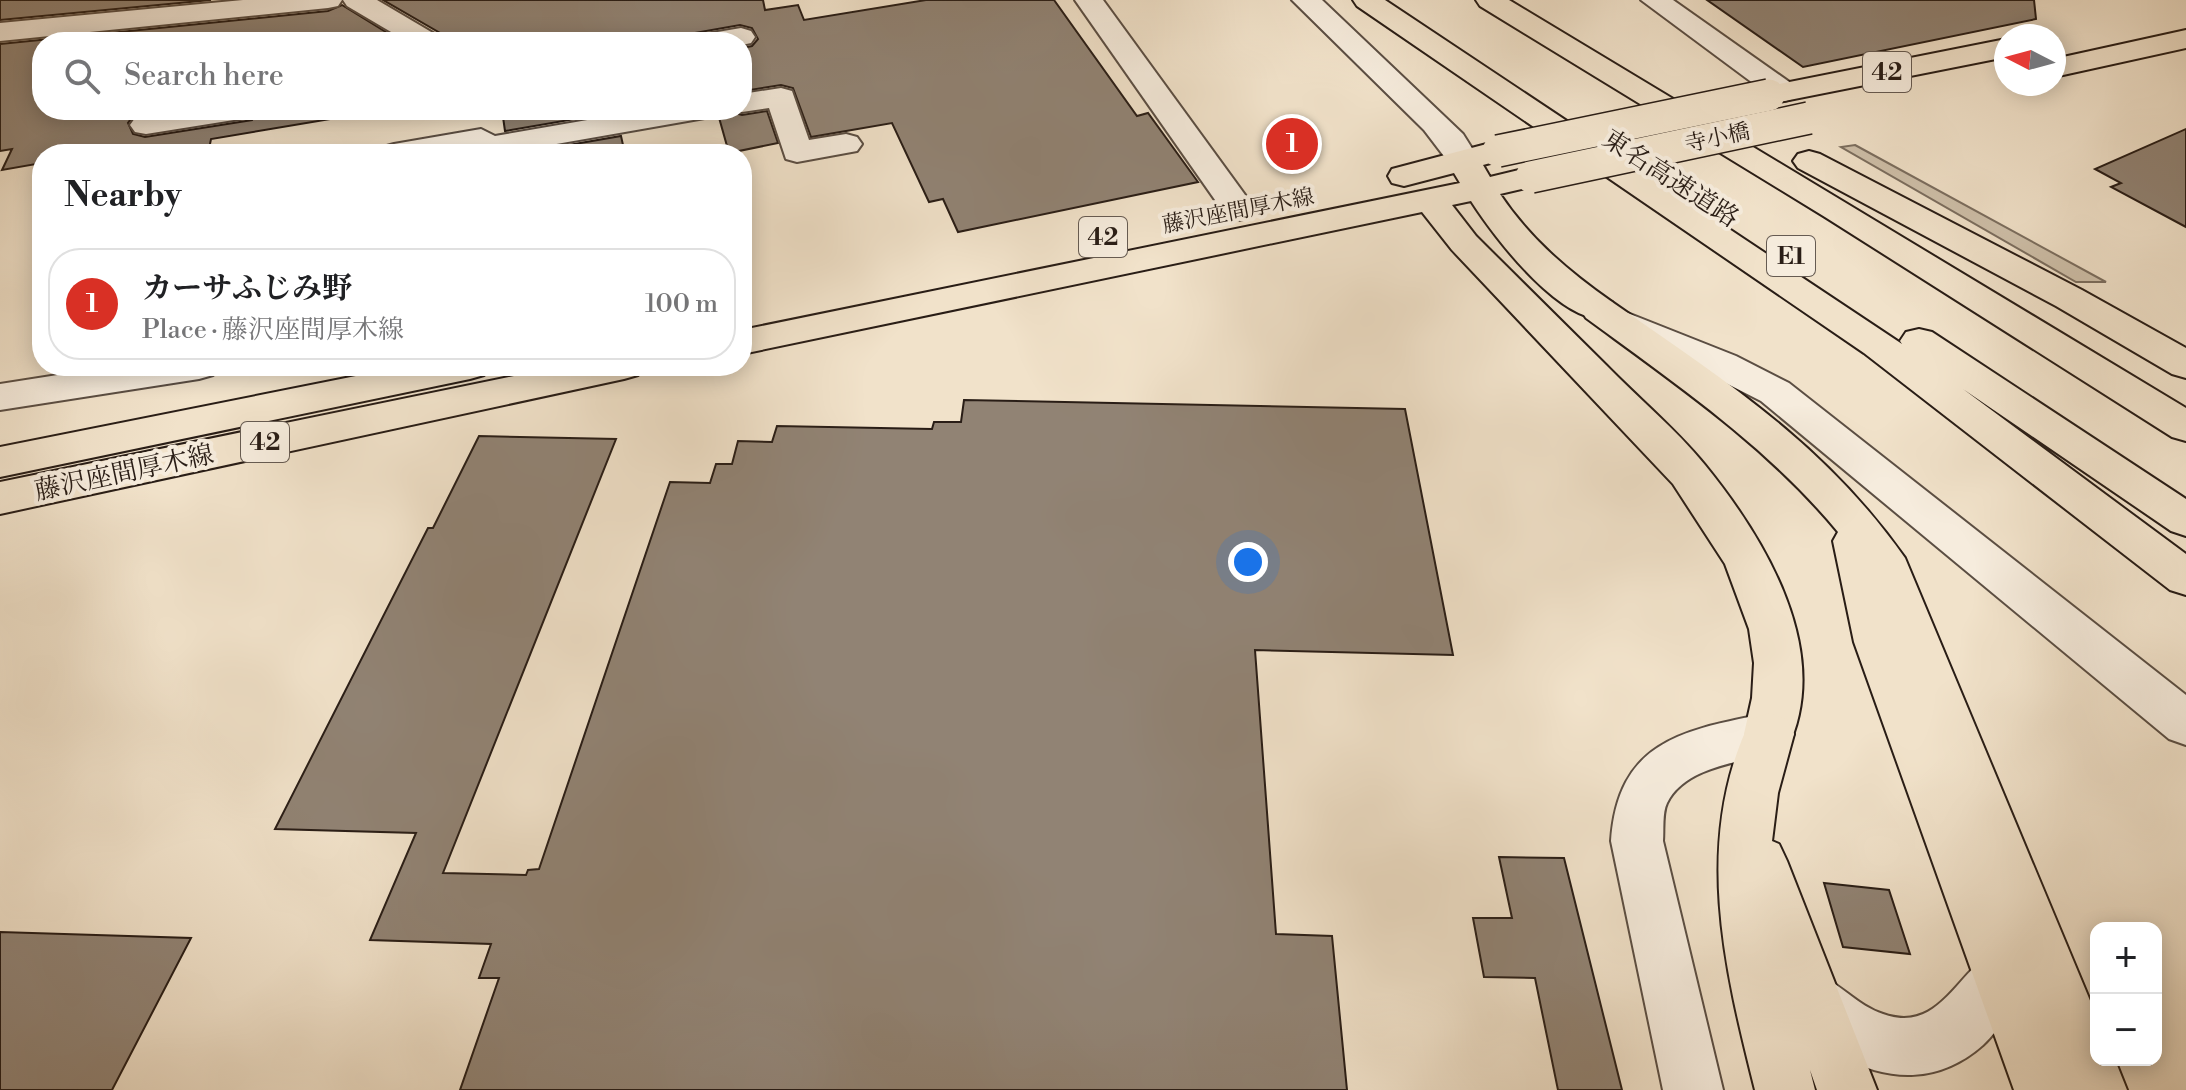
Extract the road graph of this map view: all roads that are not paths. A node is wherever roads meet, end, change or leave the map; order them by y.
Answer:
1 (328, 0) edge
2 (357, 0) edge
3 (1089, 0) edge
4 (1306, 0) edge
5 (1367, 0) edge
6 (1392, 0) edge
7 (1490, 0) edge
8 (1507, 0) edge
9 (1655, 0) edge
10 (2186, 13) edge
11 (2113, 28) dead end
12 (0, 32) edge
13 (411, 32) edge
14 (2186, 39) edge
15 (1994, 50) edge
16 (2066, 65) edge
17 (1776, 94) junction
18 (752, 101) edge
19 (1824, 115) dead end
20 (177, 120) edge
21 (596, 120) edge
22 (146, 125) dead end
23 (481, 137) edge
24 (445, 144) edge
25 (846, 144) dead end
26 (1498, 151) joint
27 (1466, 172) junction
28 (1531, 177) joint
29 (1430, 200) junction
30 (1239, 210) junction
31 (752, 309) edge
32 (1599, 310) junction
33 (752, 340) edge
34 (2186, 365) edge
35 (135, 376) edge
36 (421, 376) edge
37 (529, 376) edge
38 (0, 397) edge
39 (2186, 427) edge
40 (0, 462) edge
41 (0, 498) edge
42 (2186, 520) edge
43 (2186, 578) edge
44 (2186, 724) edge
45 (1762, 758) junction
46 (2022, 967) junction
47 (1815, 1002) junction
48 (1693, 1090) edge
49 (1785, 1090) edge
50 (1847, 1090) edge
51 (2044, 1090) edge
52 (2097, 1090) edge

1 - 12 street
2 - 13 street
3 - 30 street
4 - 27 street
5 - 43 main road
6 - 42 main road, 東名高速道路 / E1
7 - 39 main road, E1
8 - 34 main road
9 - 17 street
10 - 11 main road
14 - 16 main road
15 - 17 main road, 42
17 - 26 main road, 寺小橋 / 42, bridge
18 - 25 street
19 - 28 main road, 寺小橋 / 42, bridge
20 - 22 street
21 - 23 street
23 - 24 street
26 - 27 main road, 藤沢座間厚木線 / 42
27 - 28 main road, 藤沢座間厚木線 / 42
27 - 29 main road, 42
27 - 30 main road, 藤沢座間厚木線 / 42
27 - 32 main road
29 - 33 main road, 藤沢座間厚木線 / 42
29 - 45 main road
30 - 31 main road, 藤沢座間厚木線 / 42
32 - 44 street
32 - 46 main road
35 - 38 street
36 - 40 main road, 藤沢座間厚木線 / 42
37 - 41 main road, 藤沢座間厚木線 / 42
45 - 47 main road
45 - 48 street
45 - 49 main road
46 - 47 street
46 - 51 main road
46 - 52 main road
47 - 50 main road

